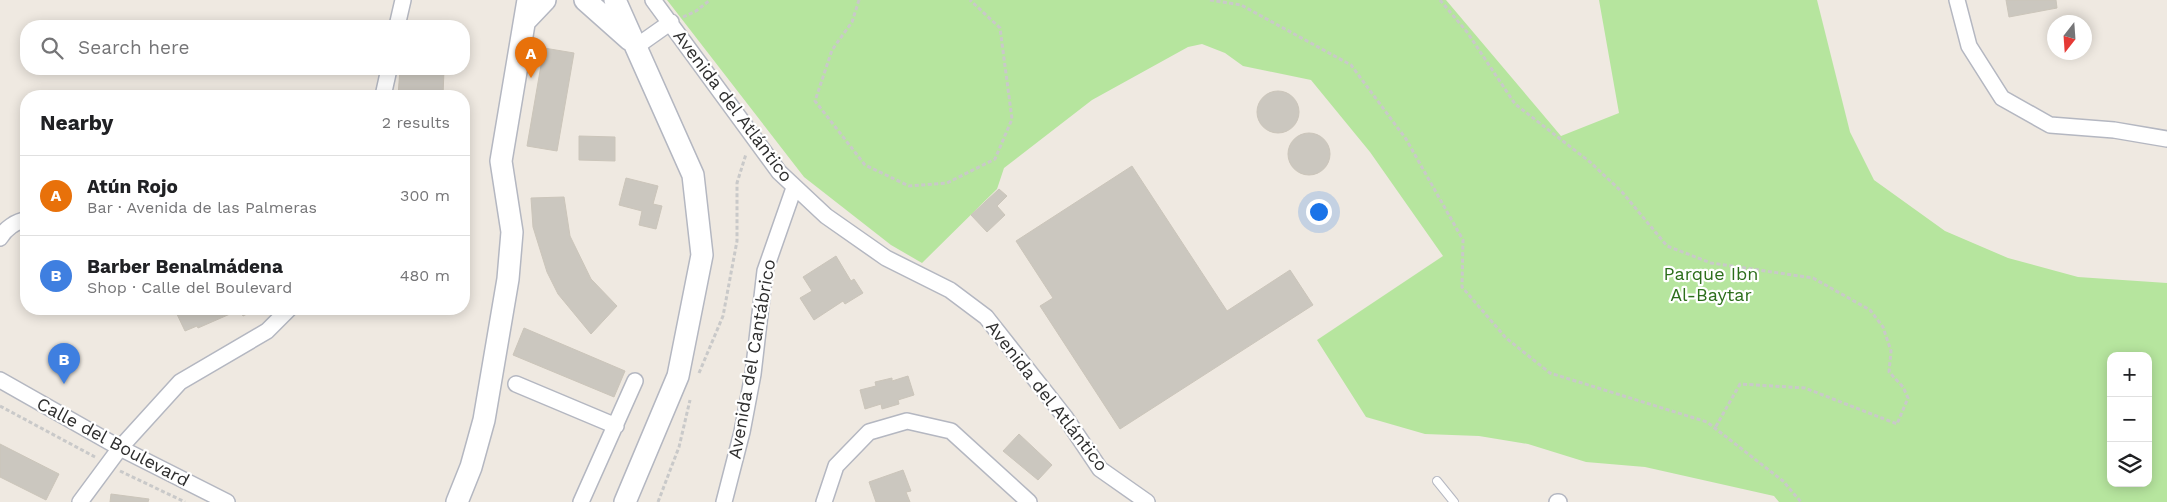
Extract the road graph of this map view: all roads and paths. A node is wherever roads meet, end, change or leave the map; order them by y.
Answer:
1 (403, 0) edge
2 (545, 0) edge
3 (585, 0) edge
4 (615, 0) edge
5 (653, 0) edge
6 (710, 0) edge
7 (859, 0) edge
8 (970, 0) edge
9 (1210, 0) edge
10 (1440, 0) edge
11 (1957, 0) edge
12 (527, 10) edge
13 (398, 20) edge
14 (671, 22) junction
15 (637, 46) junction
16 (388, 75) edge
17 (384, 90) edge
18 (2167, 139) edge
19 (794, 188) junction
20 (20, 220) edge
21 (0, 238) edge
22 (283, 315) edge
23 (0, 380) edge
24 (635, 381) dead end
25 (516, 384) dead end
26 (0, 406) edge
27 (616, 426) junction
28 (1715, 428) junction
29 (120, 448) junction
30 (108, 464) junction
31 (1437, 481) dead end
32 (80, 502) edge
33 (185, 502) edge
34 (227, 502) edge
35 (456, 502) edge
36 (581, 502) edge
37 (625, 502) edge
38 (724, 502) edge
39 (824, 502) edge
40 (1029, 502) edge
41 (1147, 502) edge
42 (1454, 502) edge
43 (1801, 502) edge

1 - 13 street
2 - 12 street
3 - 15 street
4 - 15 street
5 - 14 street, Avenida del Atlántico
6 - 14 path
7 - 8 path
9 - 28 path
10 - 28 path
11 - 18 street
12 - 35 street
14 - 15 street
14 - 19 street, Avenida del Atlántico
15 - 37 street
16 - 17 street
19 - 38 street, Avenida del Cantábrico
19 - 41 street, Avenida del Atlántico
20 - 21 street
22 - 29 street
23 - 29 street, Calle del Boulevard
24 - 27 street
25 - 27 street
26 - 30 path
27 - 36 street
28 - 43 path
29 - 30 street
29 - 34 street, Calle del Boulevard
30 - 32 street
30 - 33 path
31 - 42 lane
39 - 40 street

